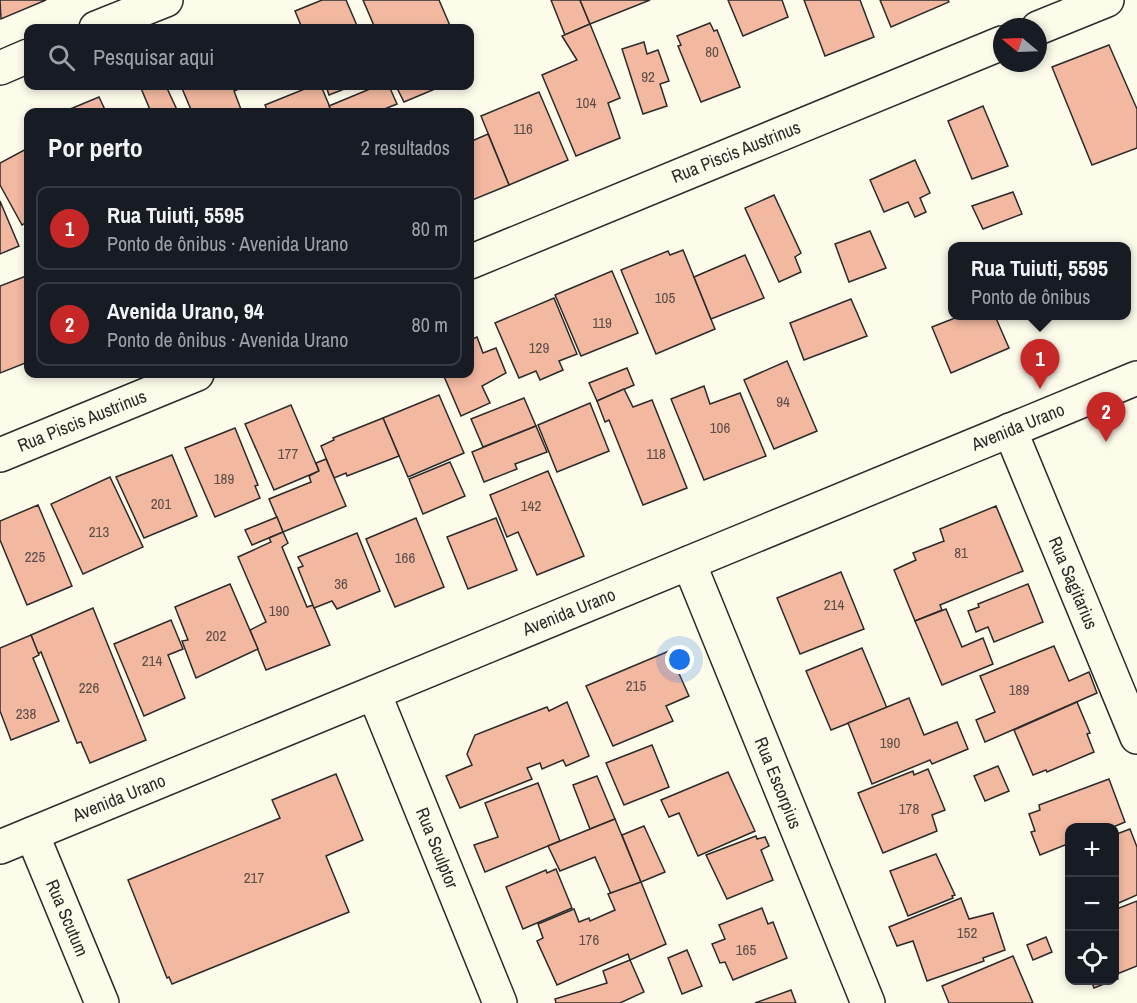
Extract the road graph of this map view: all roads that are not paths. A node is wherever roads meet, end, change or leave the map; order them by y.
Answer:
1 (166, 0) edge
2 (1107, 0) edge
3 (106, 24) edge
4 (1047, 24) edge
5 (993, 47) edge
6 (24, 58) edge
7 (0, 68) edge
8 (474, 260) edge
9 (187, 378) edge
10 (1137, 378) edge
11 (1010, 430) junction
12 (0, 454) edge
13 (689, 562) junction
14 (374, 693) junction
15 (1137, 737) edge
16 (10, 837) edge
17 (102, 1003) edge
18 (500, 1003) edge
19 (868, 1003) edge

1 - 3 street
2 - 4 street
5 - 8 street, Rua Piscis Austrinus
6 - 7 street
9 - 12 street, Rua Piscis Austrinus
10 - 11 street, Avenida Urano
11 - 13 street, Avenida Urano
11 - 15 street, Rua Sagitarius
13 - 14 street, Avenida Urano
13 - 19 street, Rua Escorpius
14 - 16 street, Avenida Urano
14 - 18 street, Rua Sculptor
16 - 17 street, Rua Scutum

